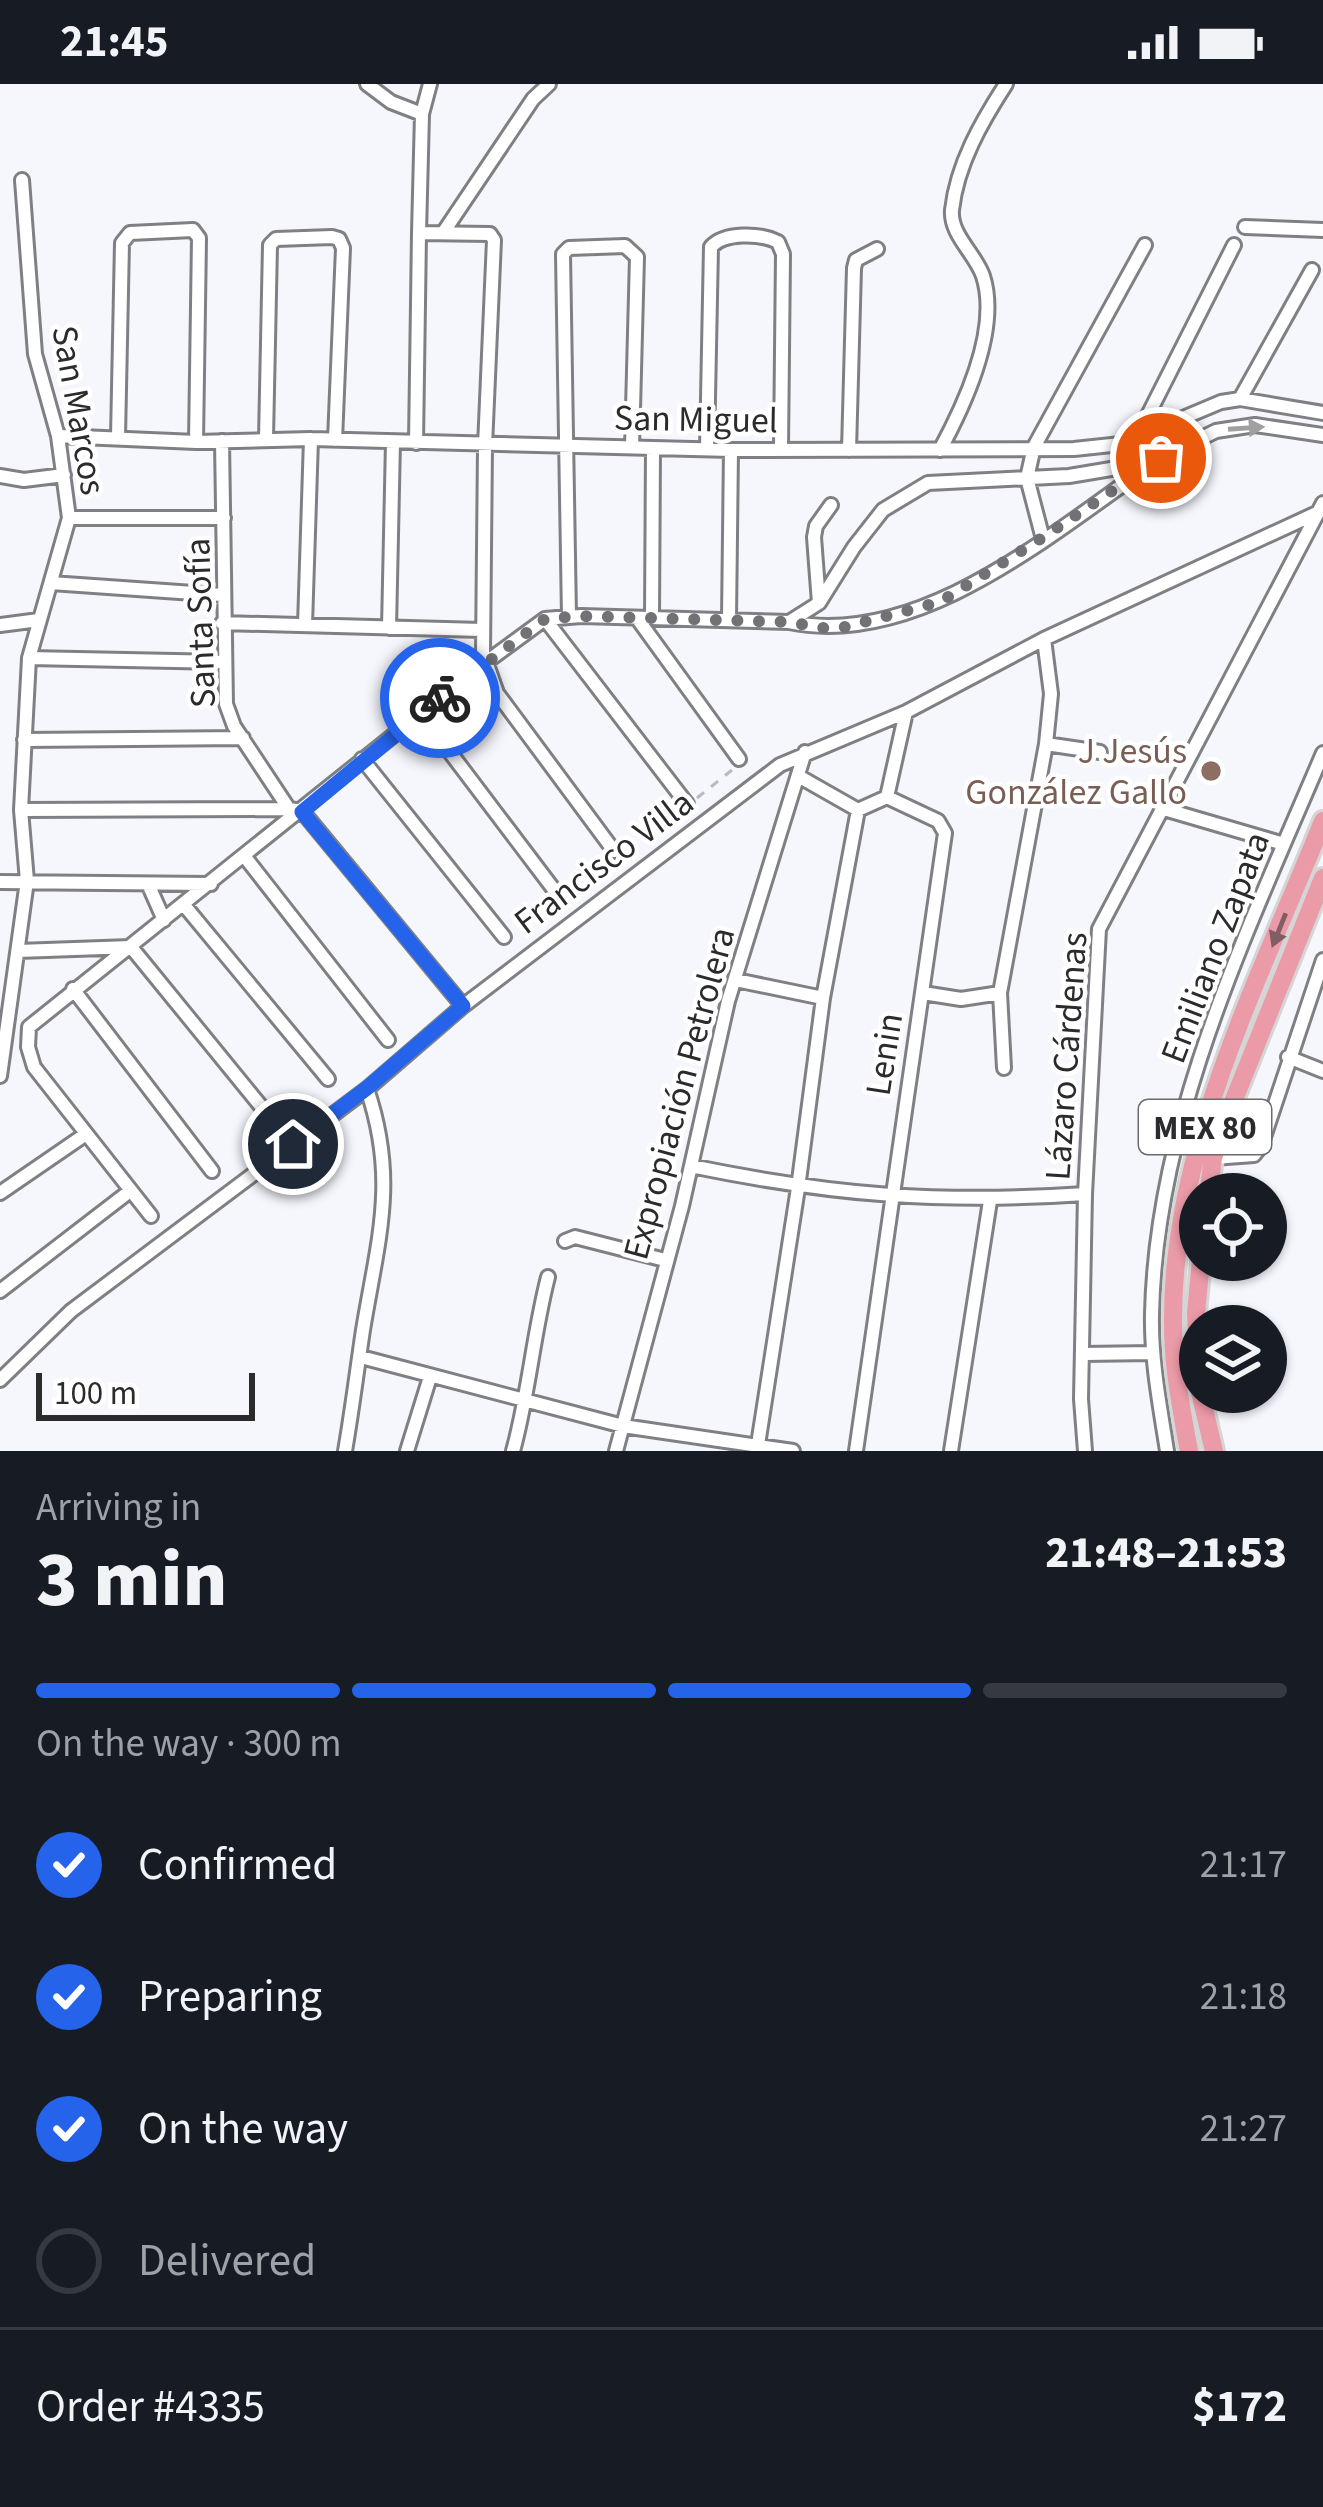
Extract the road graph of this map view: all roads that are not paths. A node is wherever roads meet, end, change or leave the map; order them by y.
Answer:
1 (368, 84) edge
2 (430, 84) edge
3 (549, 84) edge
4 (1006, 84) edge
5 (422, 114) junction
6 (22, 180) dead end
7 (1245, 227) dead end
8 (1323, 230) edge
9 (418, 232) junction
10 (443, 233) junction
11 (1145, 245) dead end
12 (1234, 245) dead end
13 (877, 249) dead end
14 (1312, 270) dead end
15 (1240, 400) junction
16 (1323, 412) edge
17 (1323, 435) edge
18 (58, 436) junction
19 (118, 437) junction
20 (266, 439) junction
21 (311, 439) junction
22 (1136, 439) junction
23 (335, 440) junction
24 (222, 441) junction
25 (196, 442) junction
26 (393, 442) junction
27 (416, 443) junction
28 (485, 446) junction
29 (567, 446) junction
30 (1034, 447) junction
31 (632, 448) junction
32 (653, 449) junction
33 (707, 449) junction
34 (781, 449) junction
35 (730, 450) junction
36 (849, 450) junction
37 (940, 450) junction
38 (1161, 458) junction
39 (0, 476) edge
40 (64, 476) junction
41 (1027, 478) junction
42 (831, 506) dead end
43 (1321, 508) edge
44 (69, 518) junction
45 (224, 518) junction
46 (1042, 538) junction
47 (51, 584) junction
48 (222, 595) junction
49 (819, 603) junction
50 (569, 617) junction
51 (644, 618) junction
52 (545, 619) junction
53 (39, 620) junction
54 (729, 620) junction
55 (789, 622) junction
56 (222, 623) junction
57 (0, 625) edge
58 (304, 625) junction
59 (389, 628) junction
60 (482, 630) junction
61 (1044, 639) junction
62 (29, 658) junction
63 (223, 662) junction
64 (487, 664) junction
65 (906, 712) junction
66 (421, 714) junction
67 (242, 738) junction
68 (24, 740) junction
69 (1046, 744) junction
70 (805, 752) junction
71 (1100, 752) dead end
72 (1323, 753) edge
73 (739, 759) road end
74 (362, 760) junction
75 (800, 777) junction
76 (887, 797) junction
77 (687, 804) road end
78 (1164, 808) junction
79 (21, 810) junction
80 (296, 810) junction
81 (858, 810) junction
82 (1323, 821) edge
83 (1284, 844) junction
84 (614, 851) dead end
85 (245, 856) junction
86 (27, 880) junction
87 (0, 882) edge
88 (212, 884) junction
89 (149, 886) junction
90 (1321, 891) edge
91 (558, 895) dead end
92 (184, 905) junction
93 (164, 920) junction
94 (503, 937) dead end
95 (131, 947) junction
96 (18, 951) junction
97 (1323, 960) edge
98 (736, 980) junction
99 (73, 988) junction
100 (923, 993) junction
101 (1000, 993) junction
102 (823, 998) junction
103 (463, 1006) junction
104 (388, 1040) dead end
105 (1288, 1057) junction
106 (1004, 1069) dead end
107 (1323, 1071) edge
108 (0, 1076) edge
109 (328, 1078) dead end
110 (367, 1088) junction
111 (1272, 1109) junction
112 (272, 1121) dead end
113 (1223, 1127) junction
114 (86, 1134) junction
115 (1213, 1158) junction
116 (691, 1166) junction
117 (212, 1171) dead end
118 (1211, 1173) edge
119 (798, 1188) junction
120 (130, 1191) junction
121 (0, 1193) edge
122 (1085, 1194) junction
123 (893, 1198) junction
124 (990, 1201) junction
125 (151, 1216) dead end
126 (565, 1241) dead end
127 (665, 1259) junction
128 (548, 1277) dead end
129 (0, 1292) edge
130 (1153, 1352) junction
131 (1083, 1354) junction
132 (361, 1357) junction
133 (2, 1374) edge
134 (430, 1377) junction
135 (527, 1399) junction
136 (1205, 1413) edge
137 (623, 1426) junction
138 (757, 1448) edge
139 (345, 1451) edge
140 (406, 1451) edge
141 (512, 1451) edge
142 (616, 1451) edge
143 (793, 1451) edge
144 (856, 1451) edge
145 (951, 1451) edge
146 (1085, 1451) edge
147 (1167, 1451) edge
148 (1189, 1451) edge
149 (1214, 1451) edge

1 - 5 street
2 - 5 street
3 - 10 street
4 - 37 street
5 - 9 street
6 - 18 street, San Marcos
7 - 8 street
9 - 10 street
9 - 27 street
10 - 28 street
11 - 30 street
12 - 22 street
13 - 36 street
14 - 15 street
15 - 16 street, San Miguel
15 - 22 street, San Miguel
38 -> 17 street
18 - 19 street, San Miguel
18 - 40 street, San Marcos
19 - 25 street, San Miguel
19 - 25 street
20 - 21 street, San Miguel
20 - 23 street
20 - 24 street, San Miguel
21 - 23 street, San Miguel
21 - 58 street
22 - 30 street, San Miguel
23 - 26 street, San Miguel
24 - 25 street, San Miguel
24 - 45 street, Santa Sofía
26 - 27 street, San Miguel
26 - 59 street
27 - 28 street, San Miguel
28 - 29 street, San Miguel
28 - 60 street
29 - 31 street, San Miguel
29 - 31 street
29 - 50 street
30 - 37 street, San Miguel
30 - 41 street
31 - 32 street, San Miguel
32 - 33 street, San Miguel
32 - 51 street
33 - 34 street
33 - 35 street, San Miguel
34 - 35 street, San Miguel
34 - 36 street, San Miguel
35 - 54 street
36 - 37 street, San Miguel
38 - 41 street
38 - 46 street
39 - 40 street
40 - 44 street, San Marcos
41 - 46 street
41 - 49 street
42 - 49 street
43 - 61 street, Francisco Villa
43 - 78 street, Lázaro Cárdenas
44 - 45 street
44 - 47 street, San Marcos
45 - 48 street, Santa Sofía
46 - 55 street
47 - 48 street
47 - 53 street, San Marcos
48 - 56 street, Santa Sofía
49 - 55 street
50 - 51 street
50 - 52 street
51 - 54 street
51 - 73 street
52 - 64 street
52 - 77 street
53 - 57 street
53 - 62 street, San Marcos
54 - 55 street
56 - 58 street
56 - 63 street, Santa Sofía
58 - 59 street
59 - 60 street
60 - 64 street
61 - 65 street, Francisco Villa
61 - 69 street
62 - 63 street
62 - 68 street, San Marcos
63 - 67 street, Santa Sofía
64 - 66 street
64 - 84 street
65 - 70 street, Francisco Villa
65 - 76 street
66 - 74 street
66 - 91 street
67 - 68 street
67 - 80 street, Santa Sofía
68 - 79 street, San Marcos
69 - 71 street
69 - 101 street
70 - 75 street, Expropiación Petrolera
70 - 103 street, Francisco Villa
72 - 83 street, Emiliano Zapata
74 - 80 street
74 - 94 street
75 - 81 street
75 - 98 street, Expropiación Petrolera
76 - 81 street
76 - 100 street, Lenin
78 - 83 street
78 - 122 street, Lázaro Cárdenas
79 - 80 street
79 - 86 street, San Marcos
80 - 85 street
80 - 103 street, Santa Sofía
81 - 102 street
82 -> 148 main road, MEX 80
83 - 130 street, Emiliano Zapata
85 - 88 street
85 - 104 street
86 - 87 street
86 - 89 street
86 - 96 street, San Marcos
88 - 89 street
88 - 92 street
89 - 93 street
90 - 113 main road, MEX 80
92 - 93 street
92 - 109 street
93 - 95 street
95 - 96 street
95 - 99 street
95 - 112 street
96 - 108 street, San Marcos
97 - 105 street
98 - 102 street
98 - 116 street, Expropiación Petrolera
99 - 114 street
99 - 117 street
100 - 101 street
100 - 123 street, Lenin
101 - 106 street
102 - 119 street
103 - 110 street, Francisco Villa
105 - 107 street
105 - 111 street
110 - 132 street
110 - 133 street, Francisco Villa
111 - 113 street
111 - 115 street
113 - 115 main road, MEX 80
114 - 120 street
114 - 121 street
115 - 118 main road, MEX 80
116 - 119 street
116 - 127 street, Expropiación Petrolera
119 - 123 street
119 - 138 street
120 - 125 street
120 - 129 street
122 - 124 street
122 - 131 street, Lázaro Cárdenas
123 - 124 street
123 - 144 street, Lenin
124 - 145 street
126 - 127 street
127 - 137 street, Expropiación Petrolera
128 - 135 street
130 - 131 street
130 - 147 street, Emiliano Zapata
131 - 146 street, Lázaro Cárdenas
132 - 134 street
132 - 139 street
134 - 135 street
134 - 140 street
135 - 137 street
135 - 141 street
136 - 149 main road
137 - 138 street
137 - 142 street, Expropiación Petrolera
138 - 143 street

